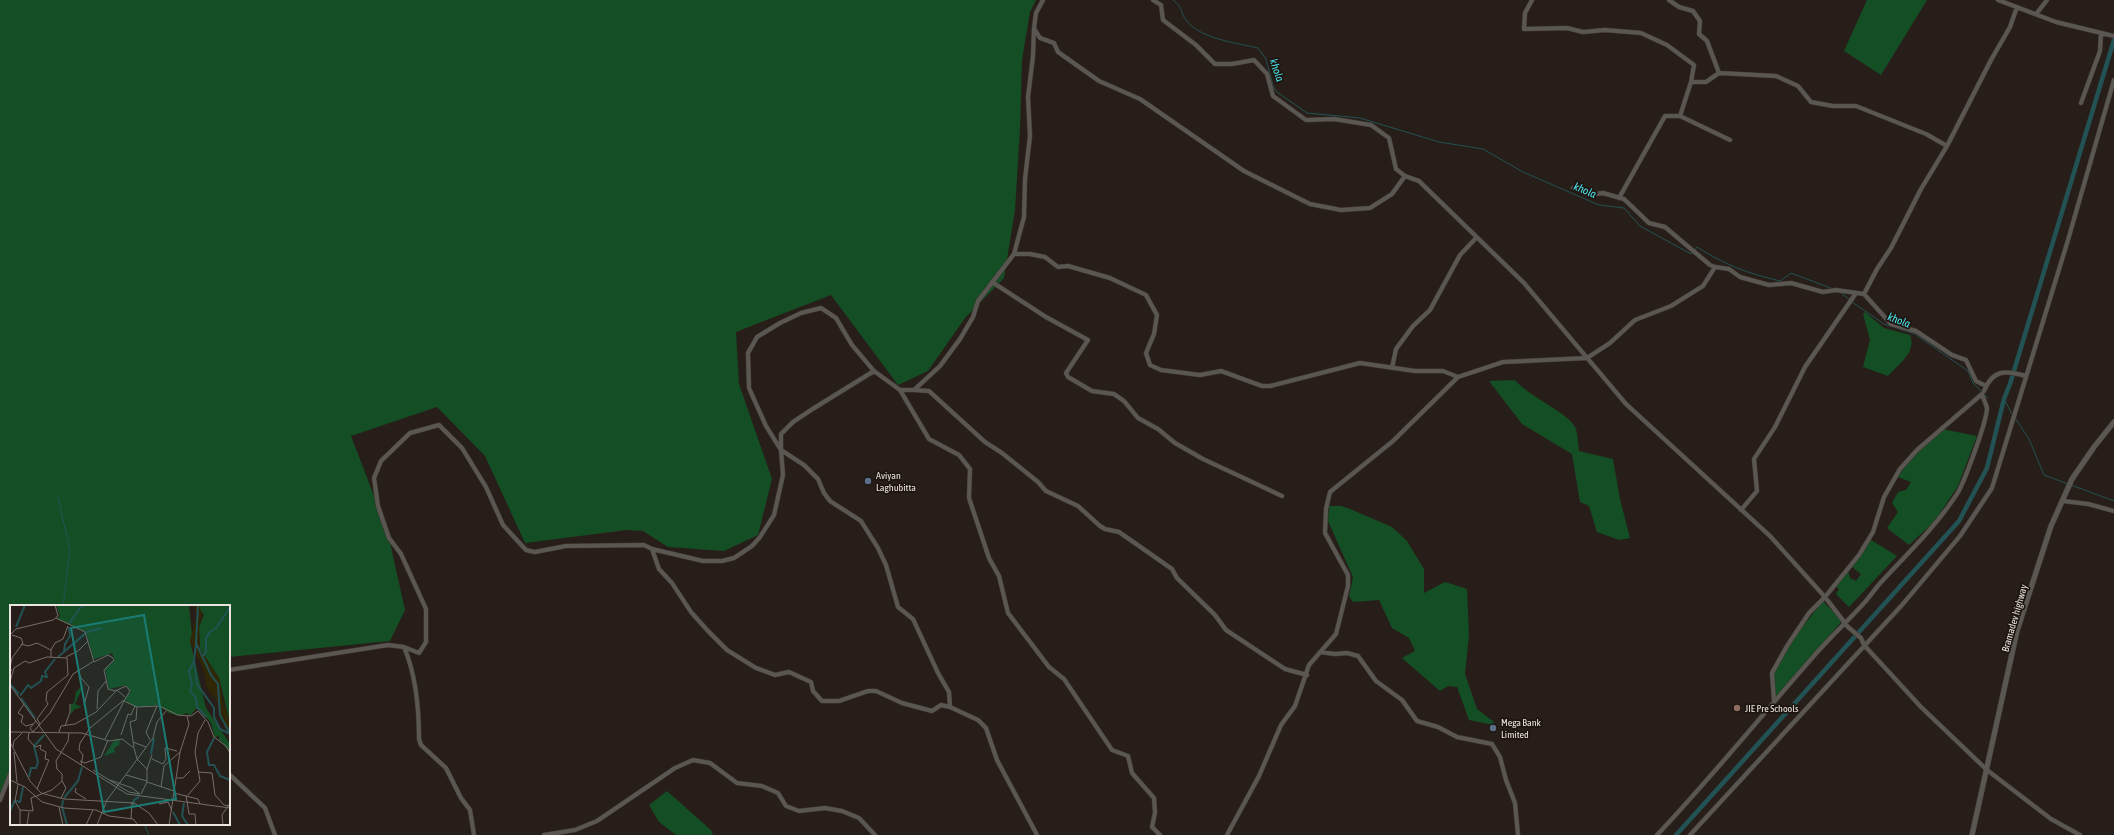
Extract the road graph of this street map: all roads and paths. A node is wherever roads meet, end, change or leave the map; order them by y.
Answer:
1 (1043, 0) edge
2 (1154, 0) edge
3 (1532, 0) edge
4 (1669, 0) edge
5 (1998, 0) edge
6 (2047, 0) edge
7 (2017, 7) junction
8 (2037, 13) junction
9 (1034, 28) junction
10 (2102, 33) junction
11 (2114, 36) edge
12 (1719, 73) junction
13 (2114, 80) edge
14 (1691, 82) junction
15 (2081, 103) dead end
16 (1680, 116) junction
17 (1730, 140) dead end
18 (1947, 146) junction
19 (1405, 176) junction
20 (1573, 188) dead end
21 (1619, 198) junction
22 (1476, 238) junction
23 (1014, 254) junction
24 (1715, 267) junction
25 (992, 282) junction
26 (1856, 293) junction
27 (1864, 294) junction
28 (1587, 358) junction
29 (1392, 368) junction
30 (874, 371) junction
31 (2026, 376) junction
32 (1458, 377) junction
33 (1986, 386) junction
34 (900, 390) junction
35 (914, 390) junction
36 (1984, 391) dead end
37 (2114, 422) edge
38 (781, 450) junction
39 (1282, 496) dead end
40 (2063, 501) junction
41 (1741, 510) junction
42 (2114, 511) edge
43 (652, 549) junction
44 (1825, 597) junction
45 (1845, 622) junction
46 (1864, 645) junction
47 (404, 647) junction
48 (1320, 652) junction
49 (230, 670) edge
50 (1307, 675) junction
51 (1774, 701) junction
52 (950, 707) junction
53 (1987, 770) junction
54 (10, 775) edge
55 (230, 775) edge
56 (0, 800) edge
57 (275, 835) edge
58 (474, 835) edge
59 (544, 835) edge
60 (875, 835) edge
61 (1037, 835) edge
62 (1160, 835) edge
63 (1227, 835) edge
64 (1518, 835) edge
65 (1657, 835) edge
66 (1690, 835) edge
67 (1972, 835) edge
68 (2080, 835) edge

1 - 9 street
2 - 19 street
3 - 14 street
4 - 12 street
5 - 7 street
6 - 8 street
7 - 8 street
7 - 18 street
8 - 10 street
9 - 19 street
9 - 23 street
10 - 11 street
10 - 15 street
12 - 14 street
12 - 18 street
13 - 31 street
14 - 16 street
16 - 17 street
16 - 21 street
18 - 27 street
19 - 22 street
20 - 21 street
21 - 24 street
22 - 28 street
22 - 29 street
23 - 25 street
23 - 29 street
24 - 26 street
24 - 28 street
25 - 35 street
25 - 39 street
26 - 27 street
26 - 41 street
27 - 33 street
28 - 32 street
28 - 41 street
29 - 32 street
30 - 34 street
30 - 38 street
30 - 38 street
31 - 33 street
31 - 46 street
32 - 48 street
33 - 36 street
34 - 35 street
34 - 62 street
35 - 50 street
37 - 40 street, Bramadev highway
38 - 43 street
38 - 52 street
40 - 42 street
40 - 53 street, Bramadev highway
41 - 44 street
43 - 47 street
43 - 52 street
44 - 45 street
44 - 45 street
44 - 51 street
45 - 46 street
45 - 51 street
46 - 53 street
46 - 66 street
47 - 49 street
47 - 58 street
48 - 50 street
48 - 64 street
50 - 63 street
51 - 65 street
52 - 61 street
53 - 67 street, Bramadev highway
53 - 68 street
54 - 56 street
55 - 57 street
59 - 60 street

